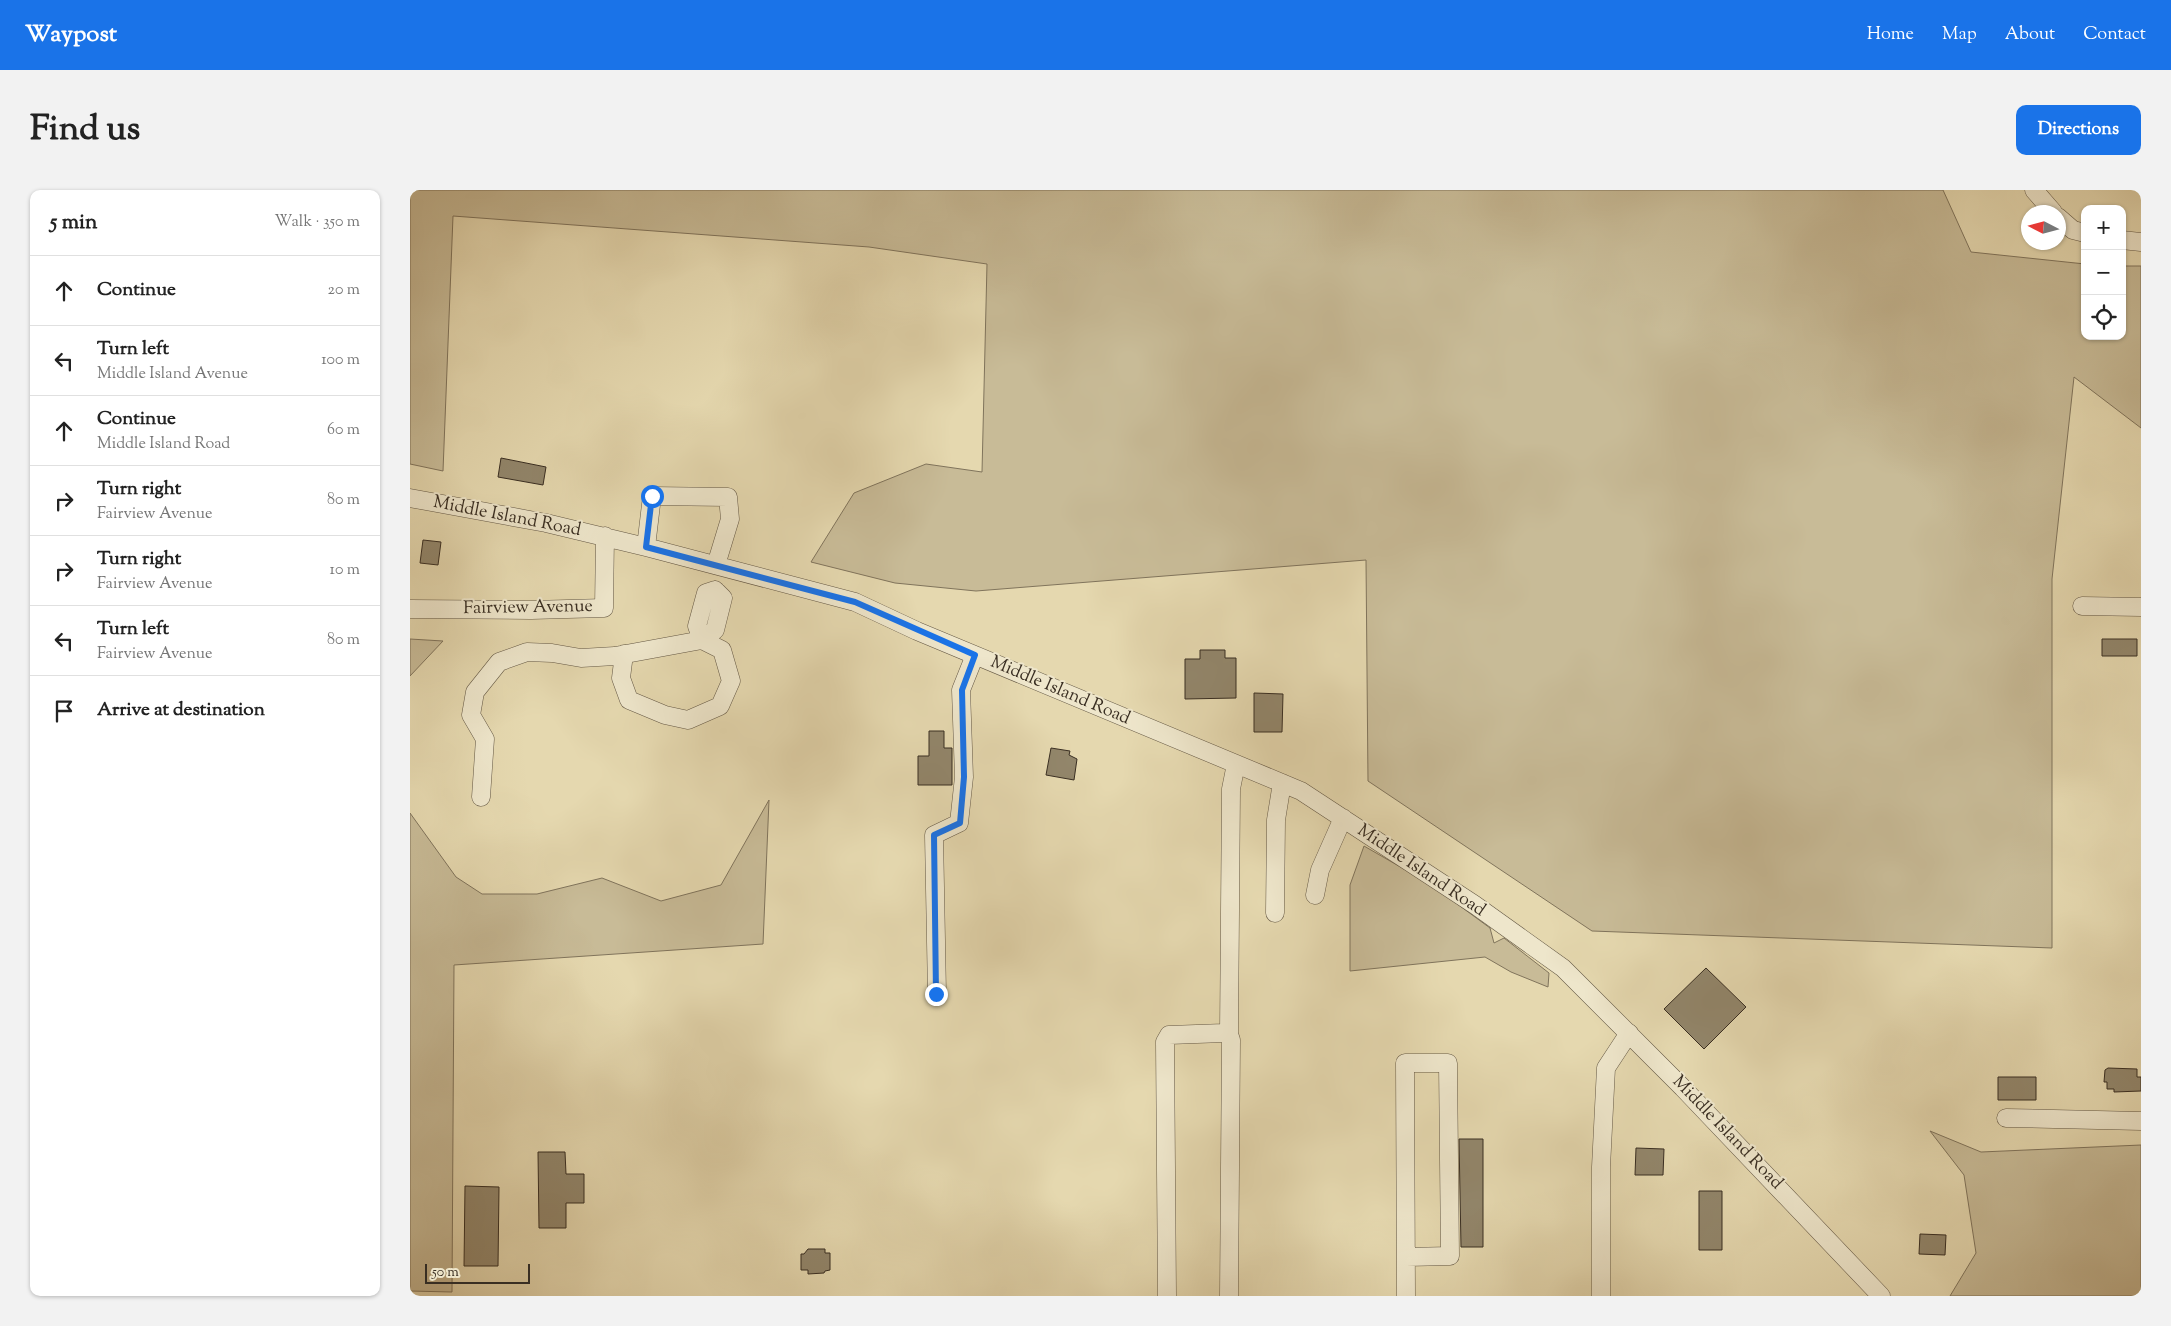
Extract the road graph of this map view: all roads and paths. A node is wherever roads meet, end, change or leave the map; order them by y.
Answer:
1 (2034, 190) edge
2 (2047, 205) edge
3 (2066, 224) edge
4 (2081, 232) edge
5 (2126, 240) edge
6 (2141, 242) edge
7 (410, 498) edge
8 (605, 536) junction
9 (646, 547) junction
10 (719, 566) junction
11 (2082, 606) dead end
12 (2141, 607) edge
13 (410, 609) edge
14 (702, 640) junction
15 (624, 654) junction
16 (975, 655) junction
17 (1236, 764) junction
18 (1282, 783) junction
19 (482, 797) dead end
20 (1343, 818) junction
21 (1315, 895) dead end
22 (1275, 913) dead end
23 (936, 994) dead end
24 (1229, 1034) junction
25 (1629, 1034) junction
26 (2006, 1118) dead end
27 (2141, 1121) edge
28 (1406, 1257) junction
29 (1167, 1296) edge
30 (1229, 1296) edge
31 (1406, 1296) edge
32 (1601, 1296) edge
33 (1881, 1296) edge

1 - 2 street
3 - 4 street
5 - 6 street
7 - 8 street, Middle Island Road
8 - 9 street, Middle Island Road
8 - 13 street, Fairview Avenue
9 - 10 street, Middle Island Road
9 - 10 street
10 - 14 street
10 - 16 street, Middle Island Road
11 - 12 street
14 - 15 street
14 - 15 street
15 - 19 street
16 - 17 street, Middle Island Road
16 - 23 street
17 - 18 street, Middle Island Road
17 - 24 street
18 - 20 street, Middle Island Road
18 - 22 street
20 - 21 street
20 - 25 street, Middle Island Road
24 - 29 street
24 - 30 street
25 - 32 street
25 - 33 street, Middle Island Road
26 - 27 street
28 - 28 street
28 - 31 street

